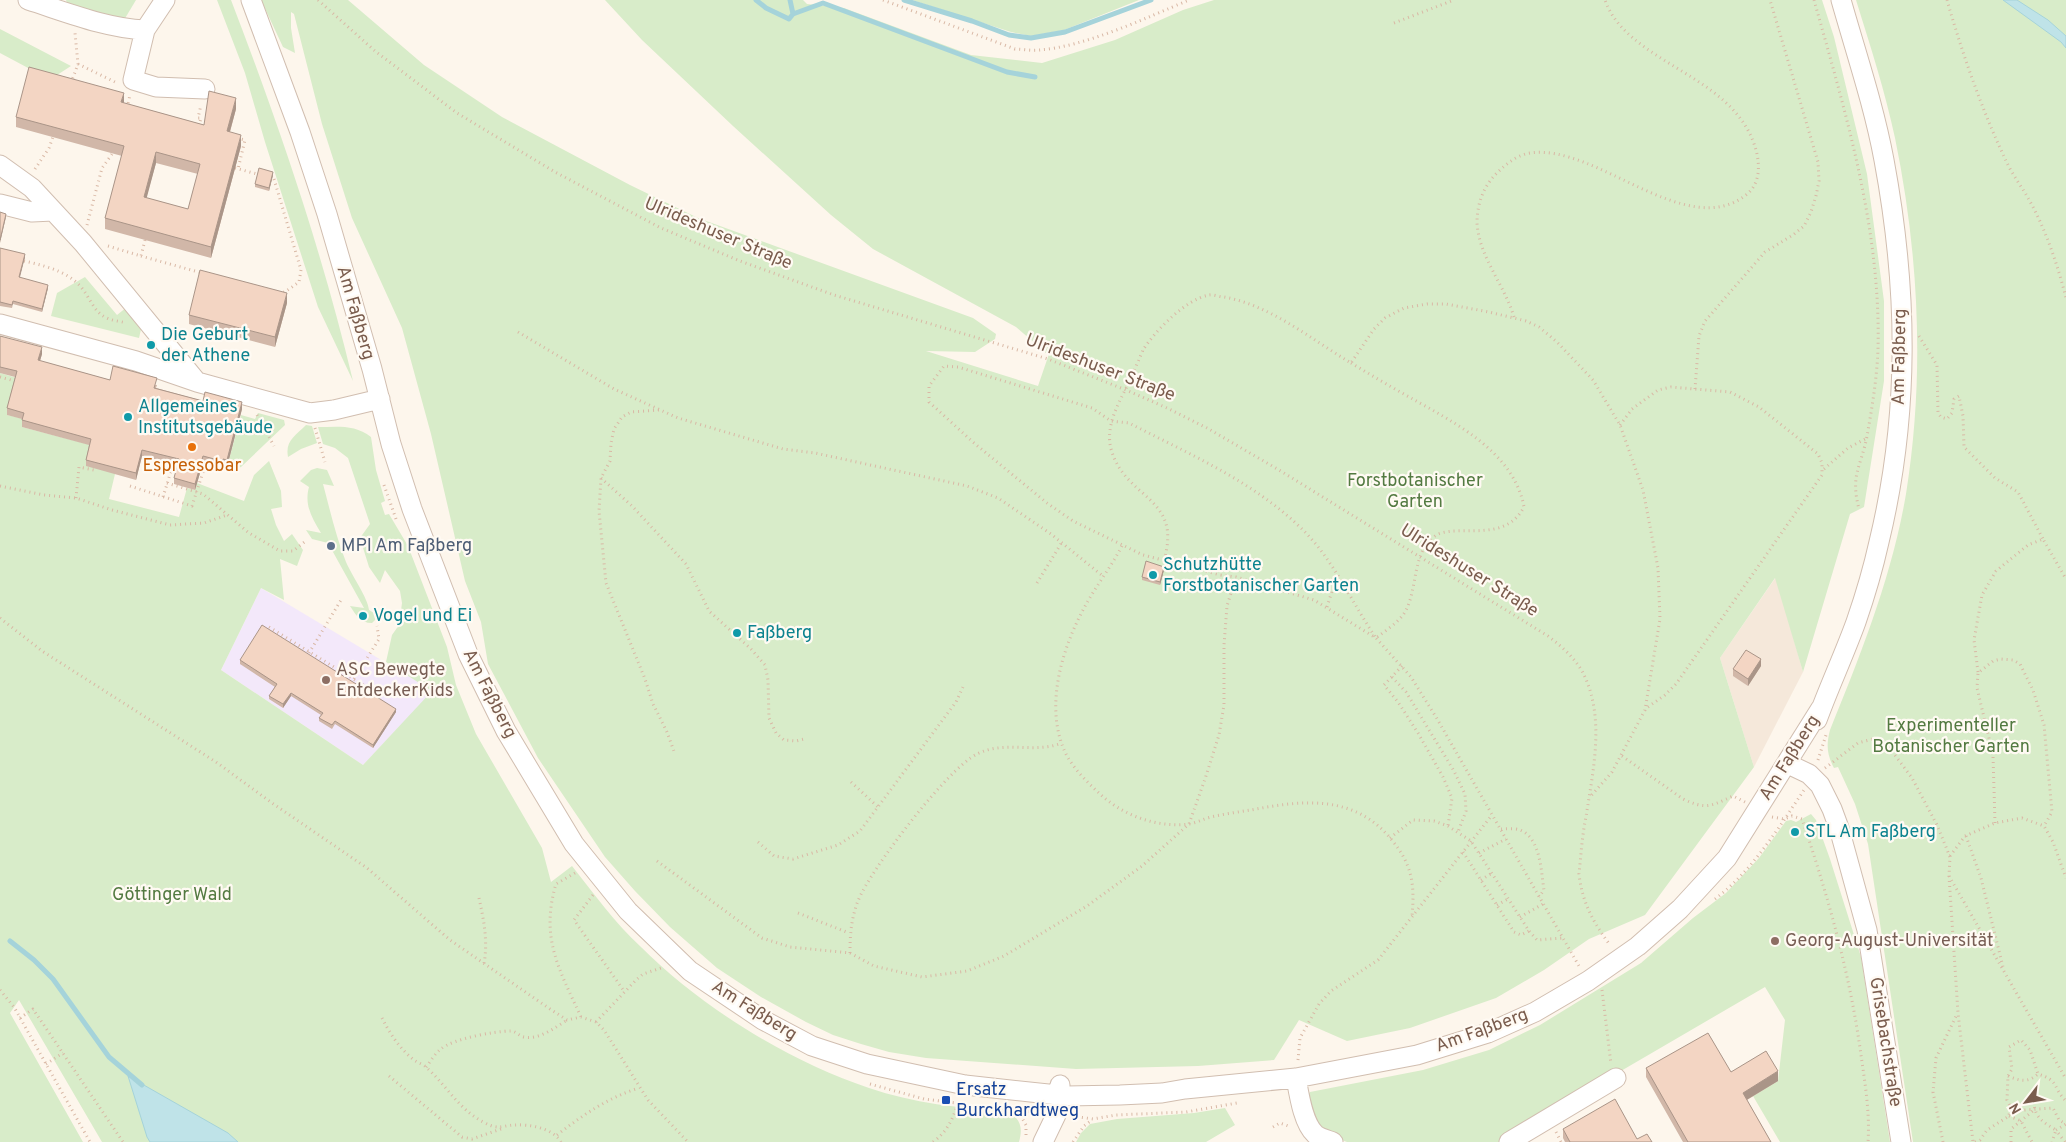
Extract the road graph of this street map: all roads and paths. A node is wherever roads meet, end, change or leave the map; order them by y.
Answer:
1 (28, 0) edge
2 (165, 0) edge
3 (251, 0) edge
4 (318, 0) edge
5 (883, 0) edge
6 (1189, 0) edge
7 (1454, 0) edge
8 (1605, 0) edge
9 (1770, 0) edge
10 (1814, 0) edge
11 (1841, 0) edge
12 (1947, 0) edge
13 (1394, 23) dead end
14 (145, 30) junction
15 (108, 78) dead end
16 (133, 80) junction
17 (70, 89) edge
18 (205, 89) joint
19 (125, 115) edge
20 (208, 130) edge
21 (235, 137) edge
22 (53, 138) edge
23 (116, 145) edge
24 (0, 165) edge
25 (257, 174) edge
26 (274, 179) edge
27 (26, 184) junction
28 (0, 204) edge
29 (53, 211) junction
30 (144, 240) edge
31 (88, 249) junction
32 (141, 256) junction
33 (24, 261) edge
34 (206, 274) edge
35 (271, 293) edge
36 (2066, 298) edge
37 (1514, 317) junction
38 (0, 324) edge
39 (131, 324) dead end
40 (518, 332) dead end
41 (1918, 334) dead end
42 (1351, 363) junction
43 (0, 376) edge
44 (11, 380) dead end
45 (197, 382) junction
46 (1695, 389) junction
47 (1126, 390) junction
48 (245, 395) junction
49 (380, 399) junction
50 (660, 410) junction
51 (310, 413) junction
52 (1111, 421) junction
53 (1620, 424) junction
54 (1866, 438) junction
55 (274, 446) dead end
56 (326, 462) dead end
57 (172, 468) dead end
58 (204, 469) edge
59 (1823, 469) junction
60 (94, 470) edge
61 (601, 478) junction
62 (383, 482) dead end
63 (167, 483) junction
64 (0, 486) edge
65 (130, 486) dead end
66 (196, 492) junction
67 (163, 497) junction
68 (76, 498) junction
69 (1859, 509) dead end
70 (227, 515) junction
71 (397, 521) dead end
72 (2043, 539) junction
73 (307, 540) dead end
74 (1062, 542) junction
75 (1122, 546) junction
76 (1421, 558) junction
77 (1164, 560) junction
78 (1104, 577) junction
79 (1236, 577) junction
80 (2066, 579) edge
81 (1340, 582) junction
82 (1037, 583) dead end
83 (341, 600) dead end
84 (1326, 607) junction
85 (0, 618) edge
86 (377, 626) dead end
87 (269, 627) edge
88 (1376, 638) junction
89 (310, 652) junction
90 (306, 658) edge
91 (1402, 666) junction
92 (1978, 673) junction
93 (1392, 677) junction
94 (354, 679) junction
95 (351, 685) edge
96 (963, 687) dead end
97 (373, 691) dead end
98 (1645, 710) junction
99 (804, 739) dead end
100 (1062, 743) junction
101 (676, 754) dead end
102 (1622, 756) junction
103 (1791, 766) junction
104 (1814, 777) junction
105 (851, 782) dead end
106 (1737, 797) dead end
107 (1589, 798) junction
108 (878, 807) junction
109 (1492, 815) junction
110 (1802, 819) dead end
111 (1995, 823) junction
112 (1189, 824) junction
113 (1448, 826) junction
114 (2044, 826) junction
115 (1500, 829) junction
116 (1458, 832) junction
117 (1965, 836) junction
118 (1390, 838) junction
119 (1506, 839) junction
120 (1471, 841) junction
121 (758, 842) dead end
122 (1463, 851) dead end
123 (1479, 853) junction
124 (1846, 855) junction
125 (1950, 857) junction
126 (656, 861) dead end
127 (580, 870) dead end
128 (1492, 873) junction
129 (1949, 876) junction
130 (2066, 878) edge
131 (1481, 880) junction
132 (597, 890) dead end
133 (1539, 897) junction
134 (480, 898) dead end
135 (1508, 899) junction
136 (1543, 904) junction
137 (1497, 905) junction
138 (798, 914) dead end
139 (1412, 916) junction
140 (1520, 917) junction
141 (1529, 931) junction
142 (850, 933) junction
143 (1563, 938) junction
144 (850, 953) junction
145 (662, 959) dead end
146 (1621, 959) junction
147 (484, 964) junction
148 (1580, 967) dead end
149 (2004, 971) junction
150 (1602, 986) dead end
151 (0, 990) edge
152 (624, 991) junction
153 (1958, 1013) junction
154 (581, 1017) junction
155 (20, 1018) junction
156 (382, 1018) dead end
157 (567, 1020) junction
158 (596, 1022) junction
159 (63, 1053) junction
160 (46, 1064) junction
161 (426, 1067) junction
162 (1614, 1073) joint
163 (2038, 1074) junction
164 (389, 1076) dead end
165 (2008, 1076) junction
166 (1296, 1078) junction
167 (2066, 1079) edge
168 (863, 1082) dead end
169 (639, 1088) junction
170 (1063, 1090) junction
171 (2066, 1101) edge
172 (2034, 1102) dead end
173 (958, 1103) junction
174 (968, 1104) dead end
175 (978, 1106) dead end
176 (2010, 1106) junction
177 (2034, 1110) junction
178 (2009, 1116) junction
179 (1093, 1119) dead end
180 (2021, 1121) junction
181 (2066, 1124) edge
182 (501, 1128) junction
183 (2056, 1130) junction
184 (557, 1134) junction
185 (1308, 1138) edge
186 (1980, 1141) edge
187 (90, 1142) edge
188 (123, 1142) edge
189 (561, 1142) edge
190 (688, 1142) edge
191 (933, 1142) edge
192 (1025, 1142) edge
193 (1043, 1142) edge
194 (1052, 1142) edge
195 (1073, 1142) edge
196 (1333, 1142) edge
197 (1509, 1142) edge
198 (1868, 1142) edge
199 (1901, 1142) edge
200 (1943, 1142) edge
201 (1974, 1142) edge
202 (2011, 1142) edge
203 (2032, 1142) edge
204 (2052, 1142) edge
205 (2065, 1142) edge

1 - 14 street
2 - 14 street
3 - 49 street, Am Faßberg
4 - 47 path, Ulrideshuser Straße
5 - 6 path
7 - 13 path
8 - 37 path
9 - 46 path
10 - 54 path
11 - 103 street, Am Faßberg
12 - 36 path
14 - 16 street
15 - 17 path
16 - 18 street
16 - 19 path
18 - 20 path
21 - 25 path
22 - 27 path
23 - 31 path
24 - 27 street
26 - 35 path
27 - 29 street
28 - 29 street
29 - 31 street
30 - 32 path
31 - 32 path
31 - 45 street
32 - 34 path
33 - 39 path
37 - 42 path
37 - 53 path
38 - 45 street
40 - 50 path
41 - 72 path
42 - 47 path
42 - 76 path
43 - 44 path
45 - 48 street
46 - 53 path
46 - 59 path
47 - 52 path
47 - 76 path, Ulrideshuser Straße
48 - 51 street
48 - 55 path
49 - 51 street
49 - 170 street, Am Faßberg
50 - 61 path
50 - 74 path
51 - 56 path
52 - 75 path
52 - 77 path
52 - 81 path
53 - 98 path
54 - 59 path
54 - 69 path
57 - 63 path
58 - 66 path
59 - 98 path
60 - 68 path
61 - 99 path
61 - 101 path
62 - 71 path
63 - 66 path
63 - 67 path
64 - 68 path
65 - 67 path
66 - 67 path
66 - 70 path
68 - 70 path
70 - 73 path
72 - 80 path
72 - 92 path
74 - 78 path
74 - 82 path
75 - 77 path
75 - 78 path
76 - 88 path
76 - 107 path, Ulrideshuser Straße
77 - 79 path
78 - 100 path
79 - 84 path
79 - 112 path
81 - 84 path
81 - 88 path
83 - 89 path
84 - 88 path
85 - 147 path
86 - 94 path
87 - 89 path
88 - 91 path
89 - 90 path
89 - 94 path
91 - 93 path
91 - 109 path
92 - 111 path
92 - 114 path
93 - 113 path
93 - 116 path
94 - 95 path
94 - 97 path
96 - 108 path
98 - 102 path
100 - 112 path
100 - 142 path
102 - 106 path
102 - 107 path
103 - 104 street
103 - 124 street, Grisebachstraße
103 - 146 street, Am Faßberg
104 - 124 street, Grisebachstraße
104 - 125 path
105 - 108 path
107 - 146 path, Ulrideshuser Straße
108 - 121 path
109 - 115 path
109 - 120 path
110 - 198 path
111 - 114 path
111 - 117 path
112 - 118 path
112 - 144 path
113 - 116 path
113 - 118 path
114 - 130 path
115 - 119 path
115 - 133 path
116 - 120 path
117 - 125 path
117 - 149 path
118 - 139 path
119 - 123 path
119 - 133 path
120 - 123 path
120 - 139 path
122 - 131 path
123 - 128 path
124 - 199 street, Grisebachstraße
125 - 129 path
126 - 144 path
127 - 154 path
128 - 131 path
128 - 135 path
129 - 149 path
129 - 153 path
131 - 137 path
132 - 152 path
133 - 136 path
134 - 147 path
135 - 137 path
135 - 140 path
136 - 140 path
136 - 143 path
137 - 141 path
138 - 142 path
139 - 166 path
140 - 141 path
141 - 143 path
142 - 144 path
143 - 148 path
145 - 152 path
146 - 166 street, Am Faßberg
147 - 157 path
149 - 167 path
150 - 162 path
151 - 155 path
152 - 158 path
153 - 200 path
153 - 201 path
154 - 157 path
154 - 158 path
155 - 159 path
155 - 160 path
156 - 161 path
157 - 161 path
158 - 169 path
159 - 160 path
159 - 188 path
160 - 187 path
161 - 182 path
162 - 197 street
163 - 165 path
163 - 165 path
163 - 171 path
164 - 182 path
165 - 176 path
166 - 170 street, Am Faßberg
166 - 185 street
168 - 173 path
169 - 184 path
169 - 190 path
170 - 193 street
170 - 194 street
172 - 177 path
173 - 174 path
173 - 191 path
175 - 192 path
176 - 177 path
176 - 178 path
177 - 180 path
177 - 181 path
177 - 183 path
178 - 180 path
178 - 186 path
179 - 195 path
180 - 202 path
180 - 203 path
181 - 183 path
182 - 184 path
183 - 204 path
183 - 205 path
184 - 189 path
185 - 196 street
186 - 201 path

